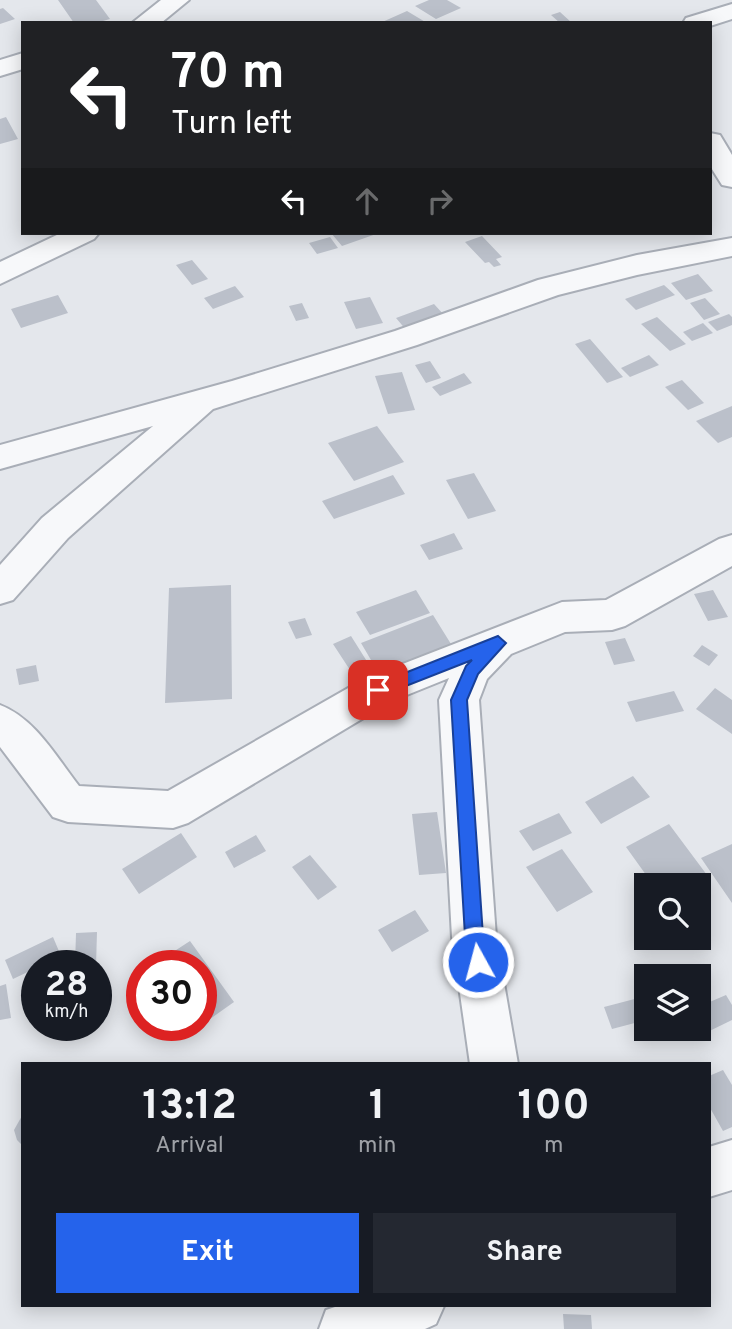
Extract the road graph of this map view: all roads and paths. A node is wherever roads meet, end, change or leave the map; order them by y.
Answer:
1 (177, 0) edge
2 (732, 11) edge
3 (147, 21) edge
4 (701, 21) edge
5 (21, 62) edge
6 (0, 68) edge
7 (712, 144) edge
8 (732, 179) edge
9 (80, 235) edge
10 (732, 247) edge
11 (0, 274) edge
12 (205, 400) junction
13 (0, 457) edge
14 (732, 549) edge
15 (0, 590) edge
16 (498, 643) junction
17 (0, 722) edge
18 (494, 1062) edge
19 (732, 1165) edge
20 (711, 1171) edge
21 (415, 1307) edge
22 (345, 1329) edge

1 - 3 street
2 - 4 street
5 - 6 street
7 - 8 street
9 - 11 street
10 - 12 street
12 - 13 street
12 - 15 street
14 - 16 street
16 - 17 street
16 - 18 street
19 - 20 street
21 - 22 street

